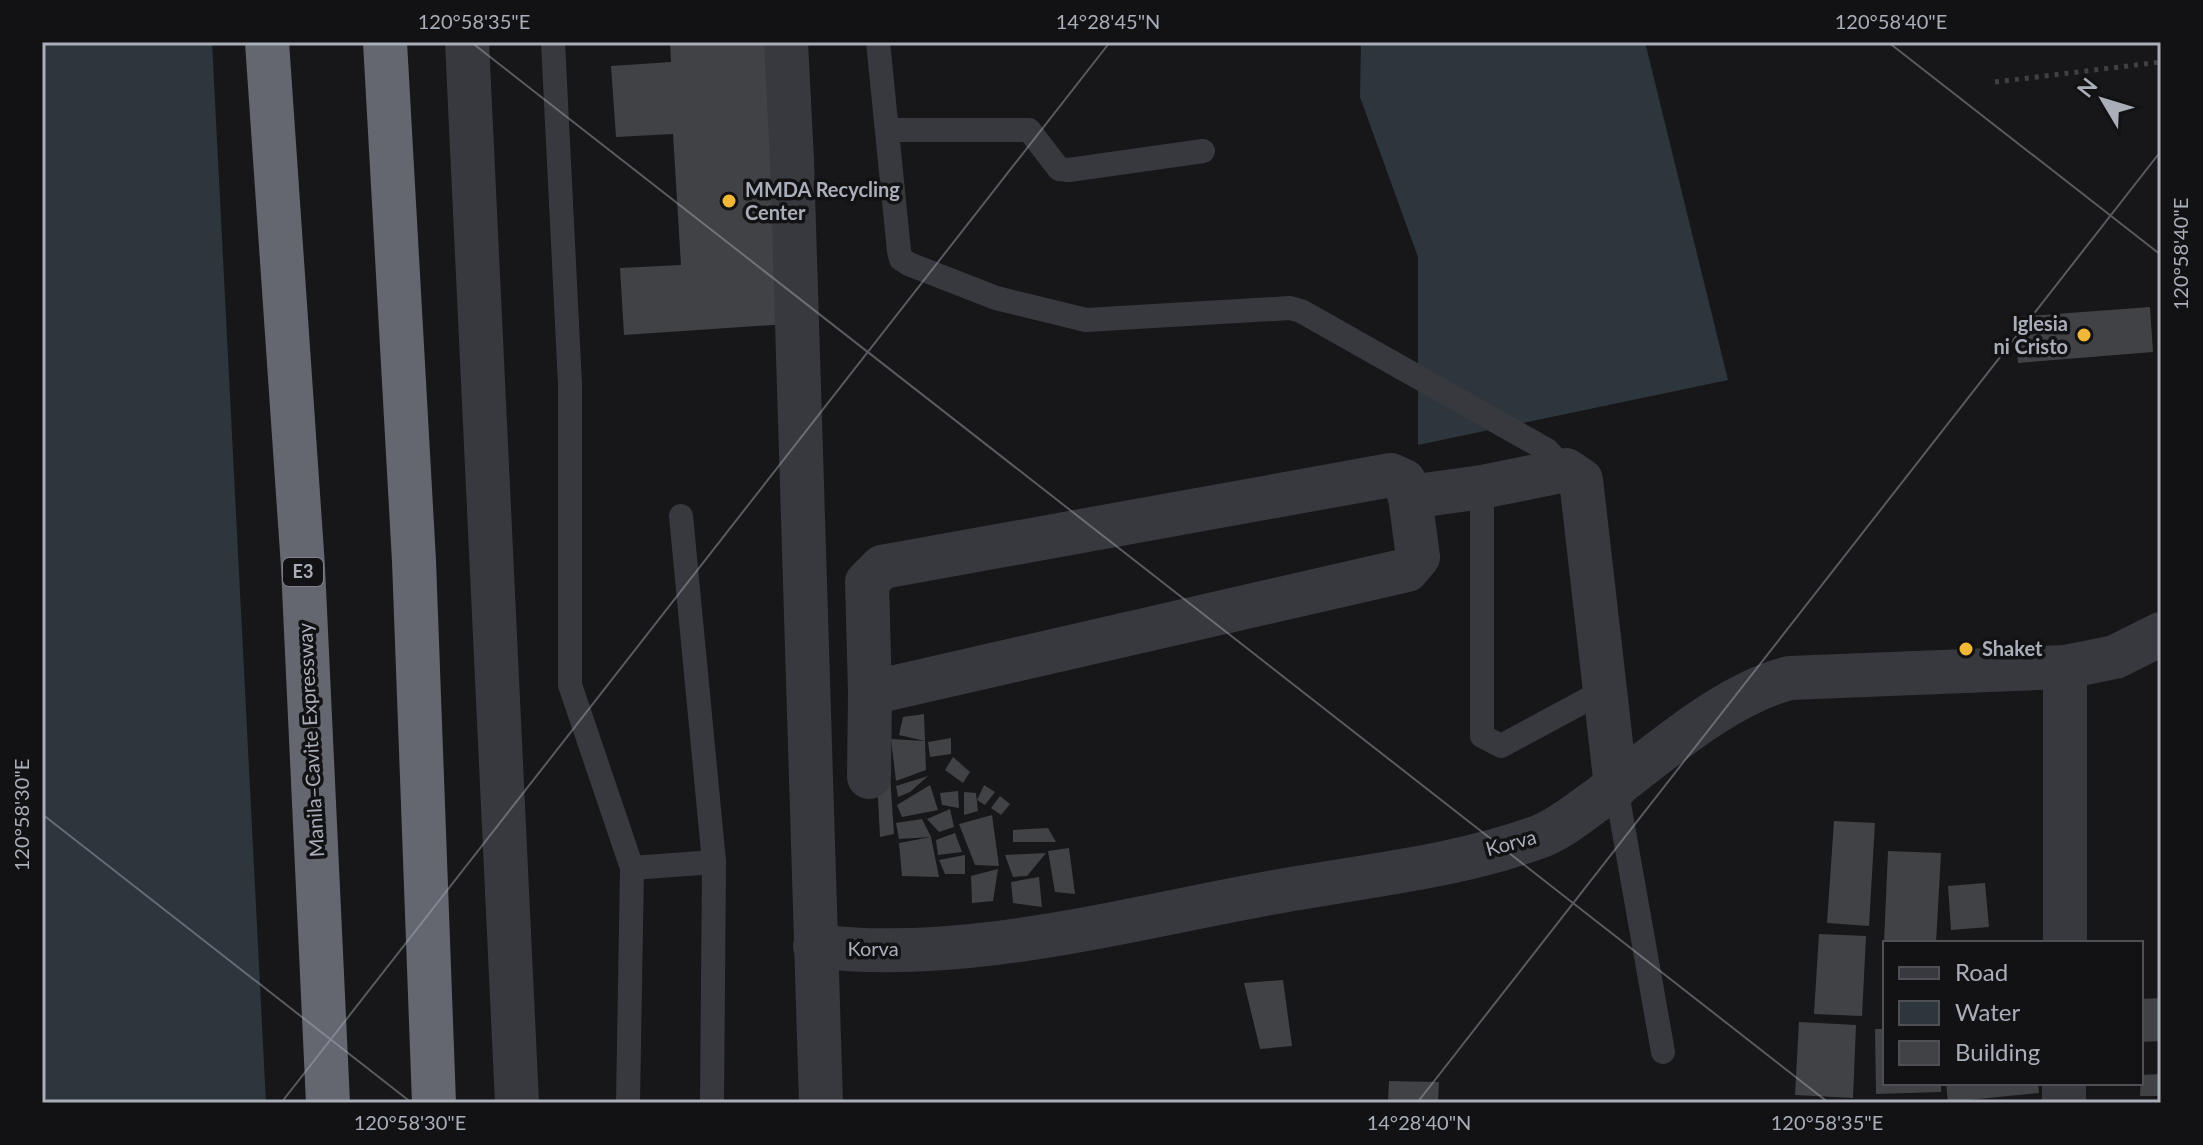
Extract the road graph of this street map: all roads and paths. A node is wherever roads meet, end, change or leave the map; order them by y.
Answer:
1 (267, 42) edge
2 (385, 42) edge
3 (467, 42) edge
4 (553, 42) edge
5 (786, 42) edge
6 (878, 42) edge
7 (2161, 62) edge
8 (1995, 82) dead end
9 (887, 130) junction
10 (1203, 151) dead end
11 (1566, 470) junction
12 (1482, 487) junction
13 (1410, 497) junction
14 (681, 516) dead end
15 (2161, 634) edge
16 (2065, 667) junction
17 (1605, 690) junction
18 (870, 693) junction
19 (869, 777) dead end
20 (1616, 787) junction
21 (714, 862) junction
22 (632, 868) junction
23 (2065, 941) edge
24 (815, 946) junction
25 (1663, 1052) dead end
26 (328, 1103) edge
27 (434, 1103) edge
28 (517, 1103) edge
29 (628, 1103) edge
30 (712, 1103) edge
31 (821, 1103) edge

1 - 26 highway, Manila–Cavite Expressway / E3
2 - 27 highway
3 - 28 street
4 - 22 lane
5 - 24 street
6 - 9 lane
7 - 8 path
9 - 10 lane
9 - 11 lane
11 - 12 street
11 - 17 street
12 - 13 street
12 - 17 lane
13 - 18 street
13 - 18 street
14 - 21 lane
15 - 16 street, Korva
16 - 20 street, Korva
16 - 23 street
17 - 20 street
18 - 19 street
20 - 24 street, Korva
20 - 25 lane
21 - 22 lane
21 - 30 lane
22 - 29 lane
24 - 31 street

